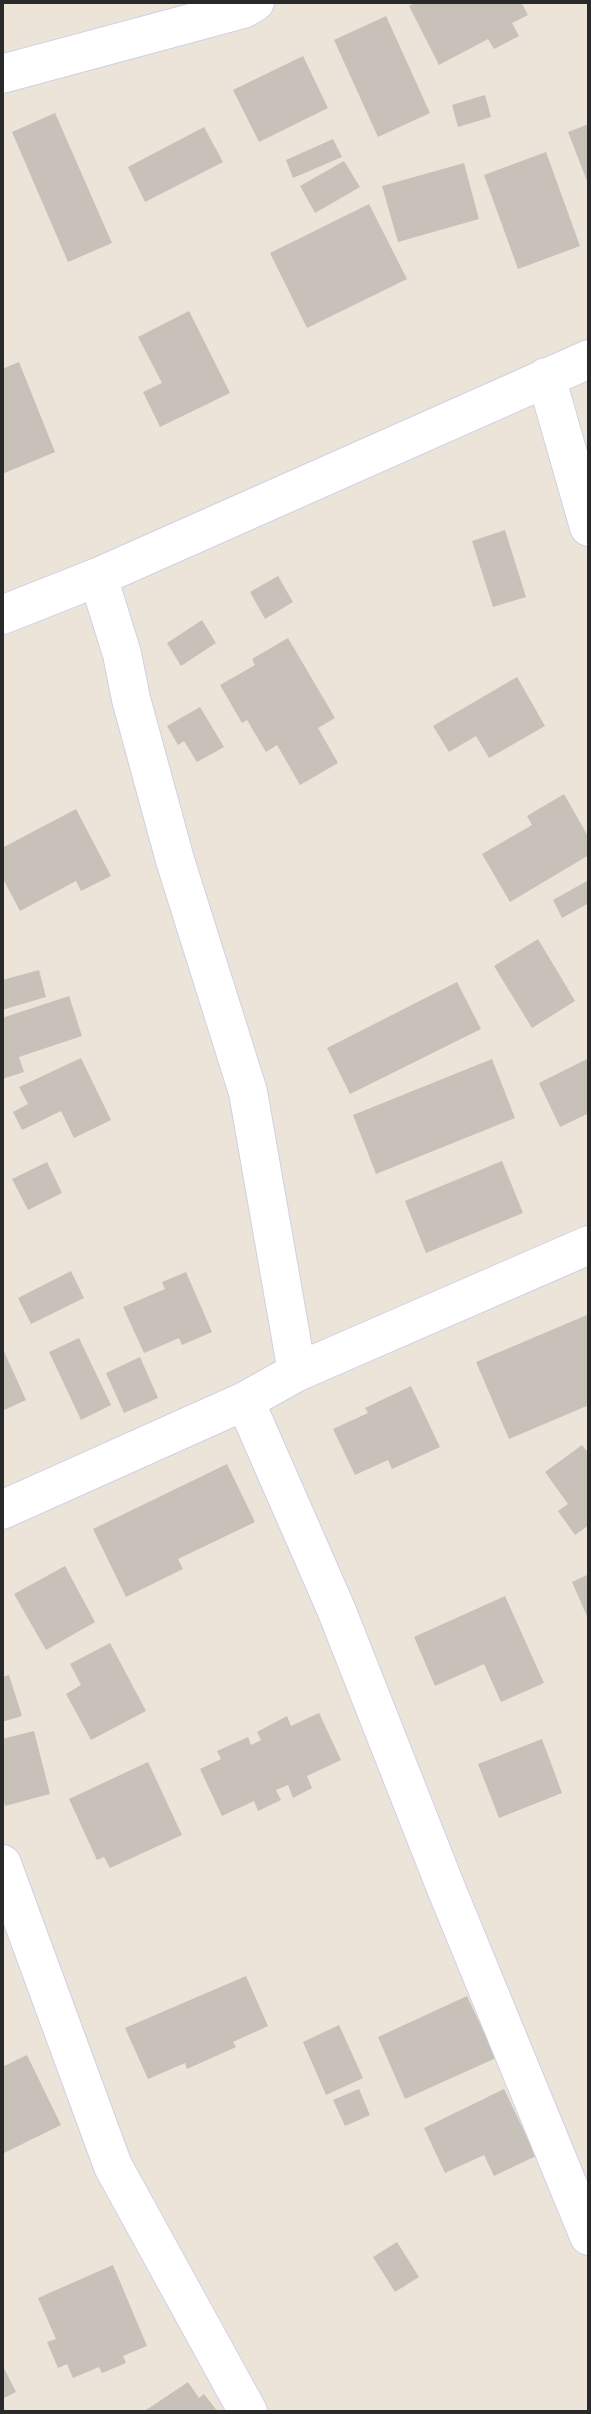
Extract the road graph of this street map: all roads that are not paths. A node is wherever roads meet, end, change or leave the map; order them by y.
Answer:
1 (255, 2) edge
2 (2, 74) edge
3 (589, 359) edge
4 (546, 377) junction
5 (589, 527) edge
6 (98, 576) junction
7 (2, 615) edge
8 (589, 1245) edge
9 (297, 1372) junction
10 (245, 1401) junction
11 (2, 1510) edge
12 (2, 1864) edge
13 (589, 2236) edge
14 (248, 2412) edge

1 - 2 street
3 - 4 street
4 - 5 street
4 - 6 street
6 - 7 street
6 - 9 street
8 - 9 street
9 - 10 street
10 - 11 street
10 - 13 street
12 - 14 street

